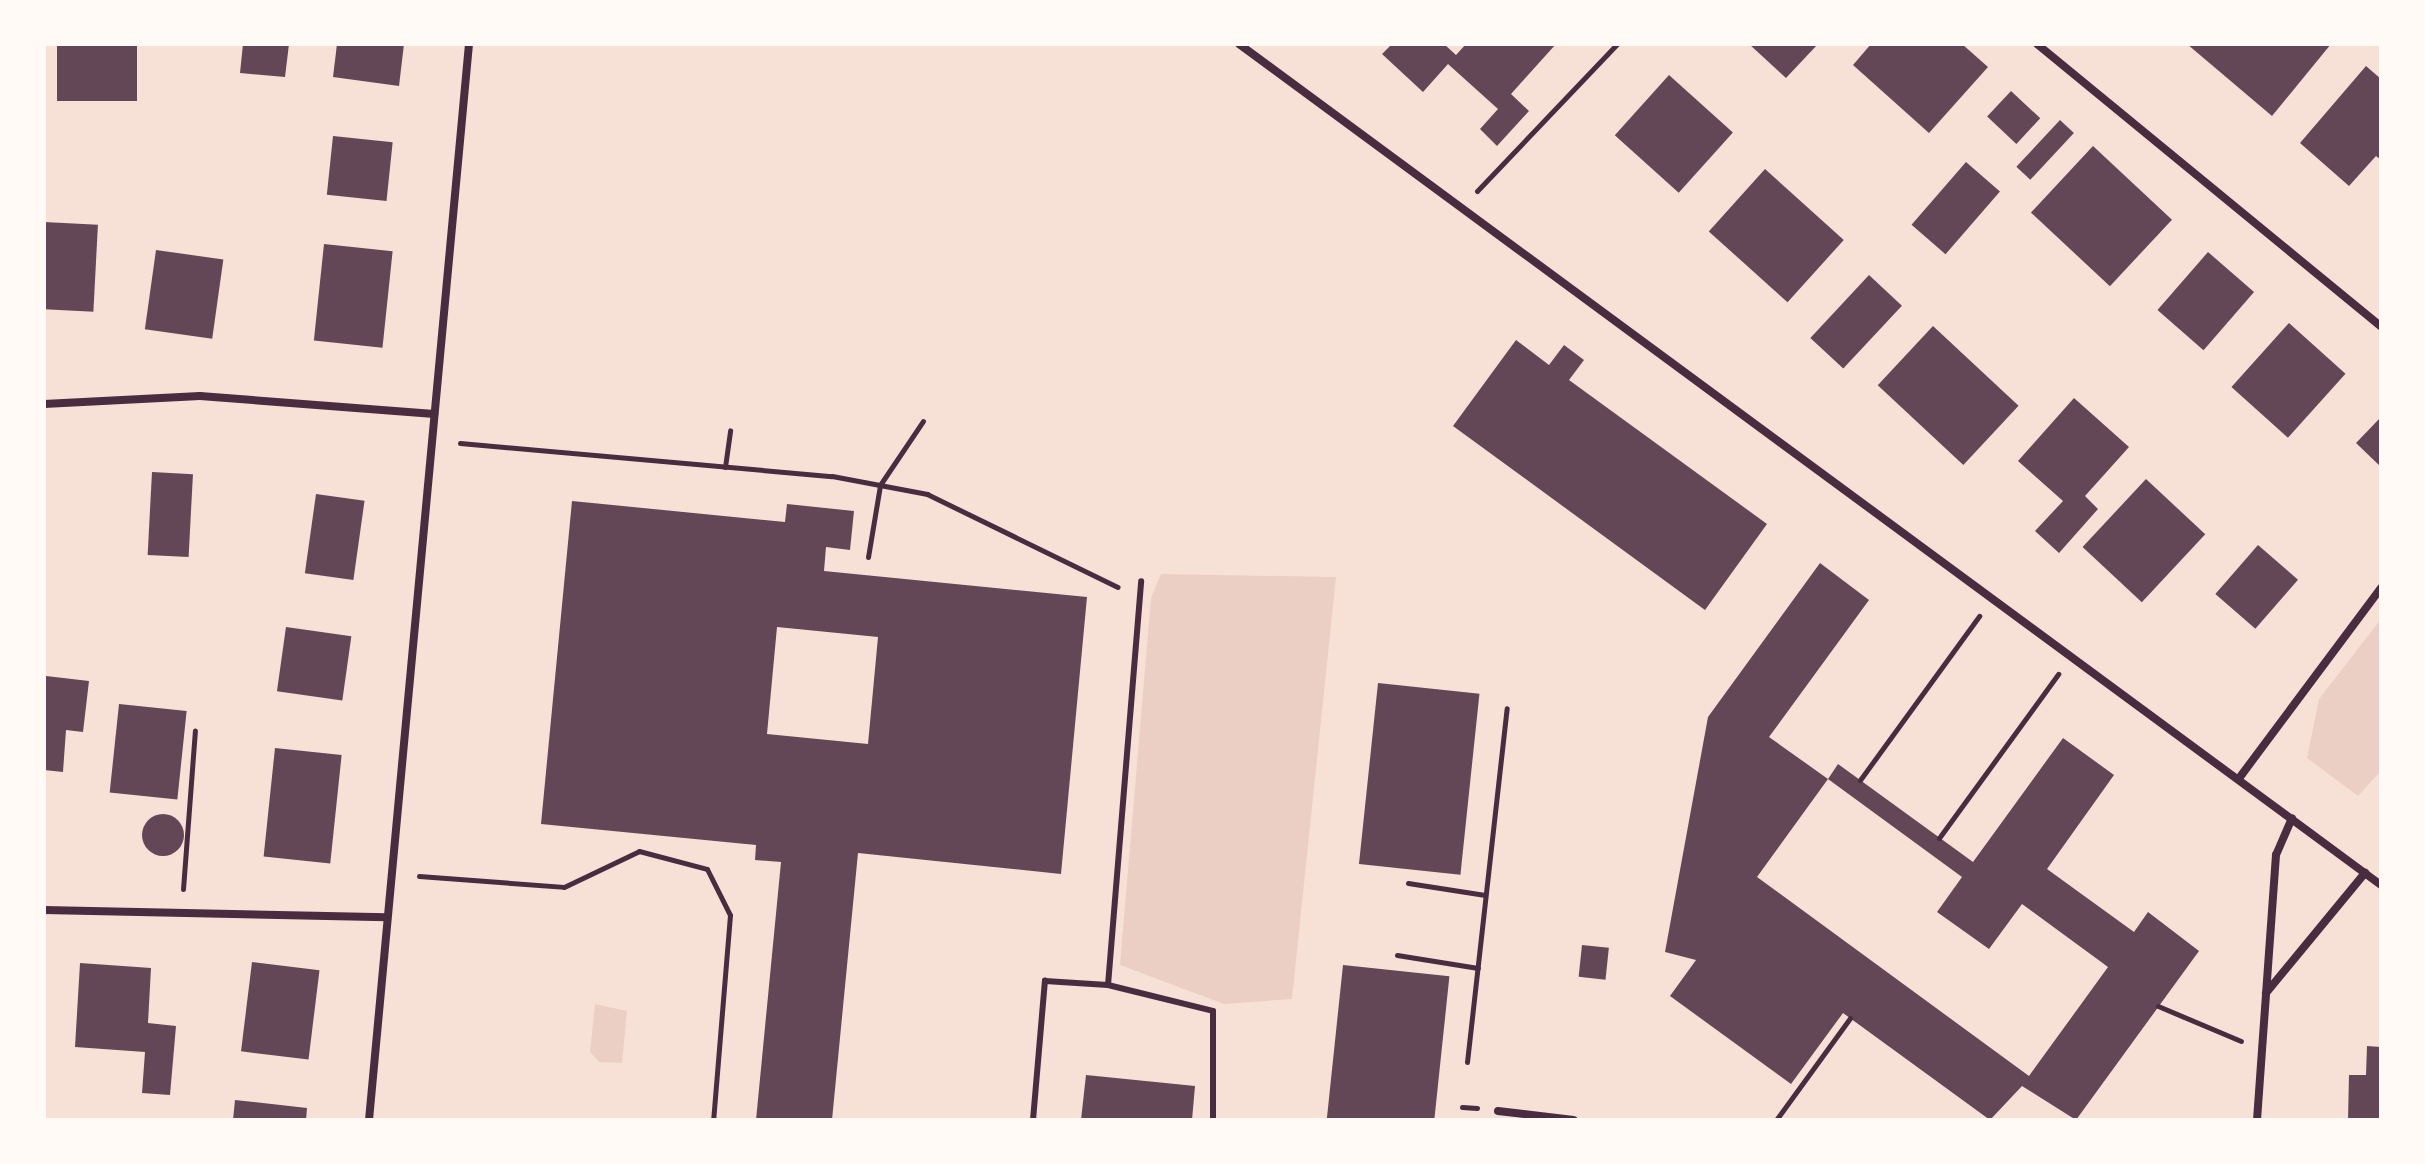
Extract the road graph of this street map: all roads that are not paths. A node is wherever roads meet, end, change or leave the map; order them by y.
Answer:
1 (469, 44) edge
2 (1239, 44) edge
3 (2037, 44) edge
4 (2381, 327) edge
5 (44, 404) edge
6 (434, 414) junction
7 (1141, 581) dead end
8 (2381, 588) edge
9 (2240, 777) junction
10 (2292, 818) junction
11 (2365, 873) junction
12 (2381, 885) edge
13 (44, 910) edge
14 (387, 917) junction
15 (1108, 985) junction
16 (2266, 994) junction
17 (1498, 1111) dead end
18 (369, 1120) edge
19 (1033, 1120) edge
20 (1213, 1120) edge
21 (1573, 1120) edge
22 (2257, 1120) edge

1 - 6 street
2 - 9 street
3 - 4 street
5 - 6 street
6 - 14 street
7 - 15 lane
8 - 9 street
9 - 10 street
10 - 11 street
10 - 16 street
11 - 12 street
11 - 16 street
13 - 14 street
14 - 18 street
15 - 19 lane
15 - 20 lane
16 - 22 street
17 - 21 street

